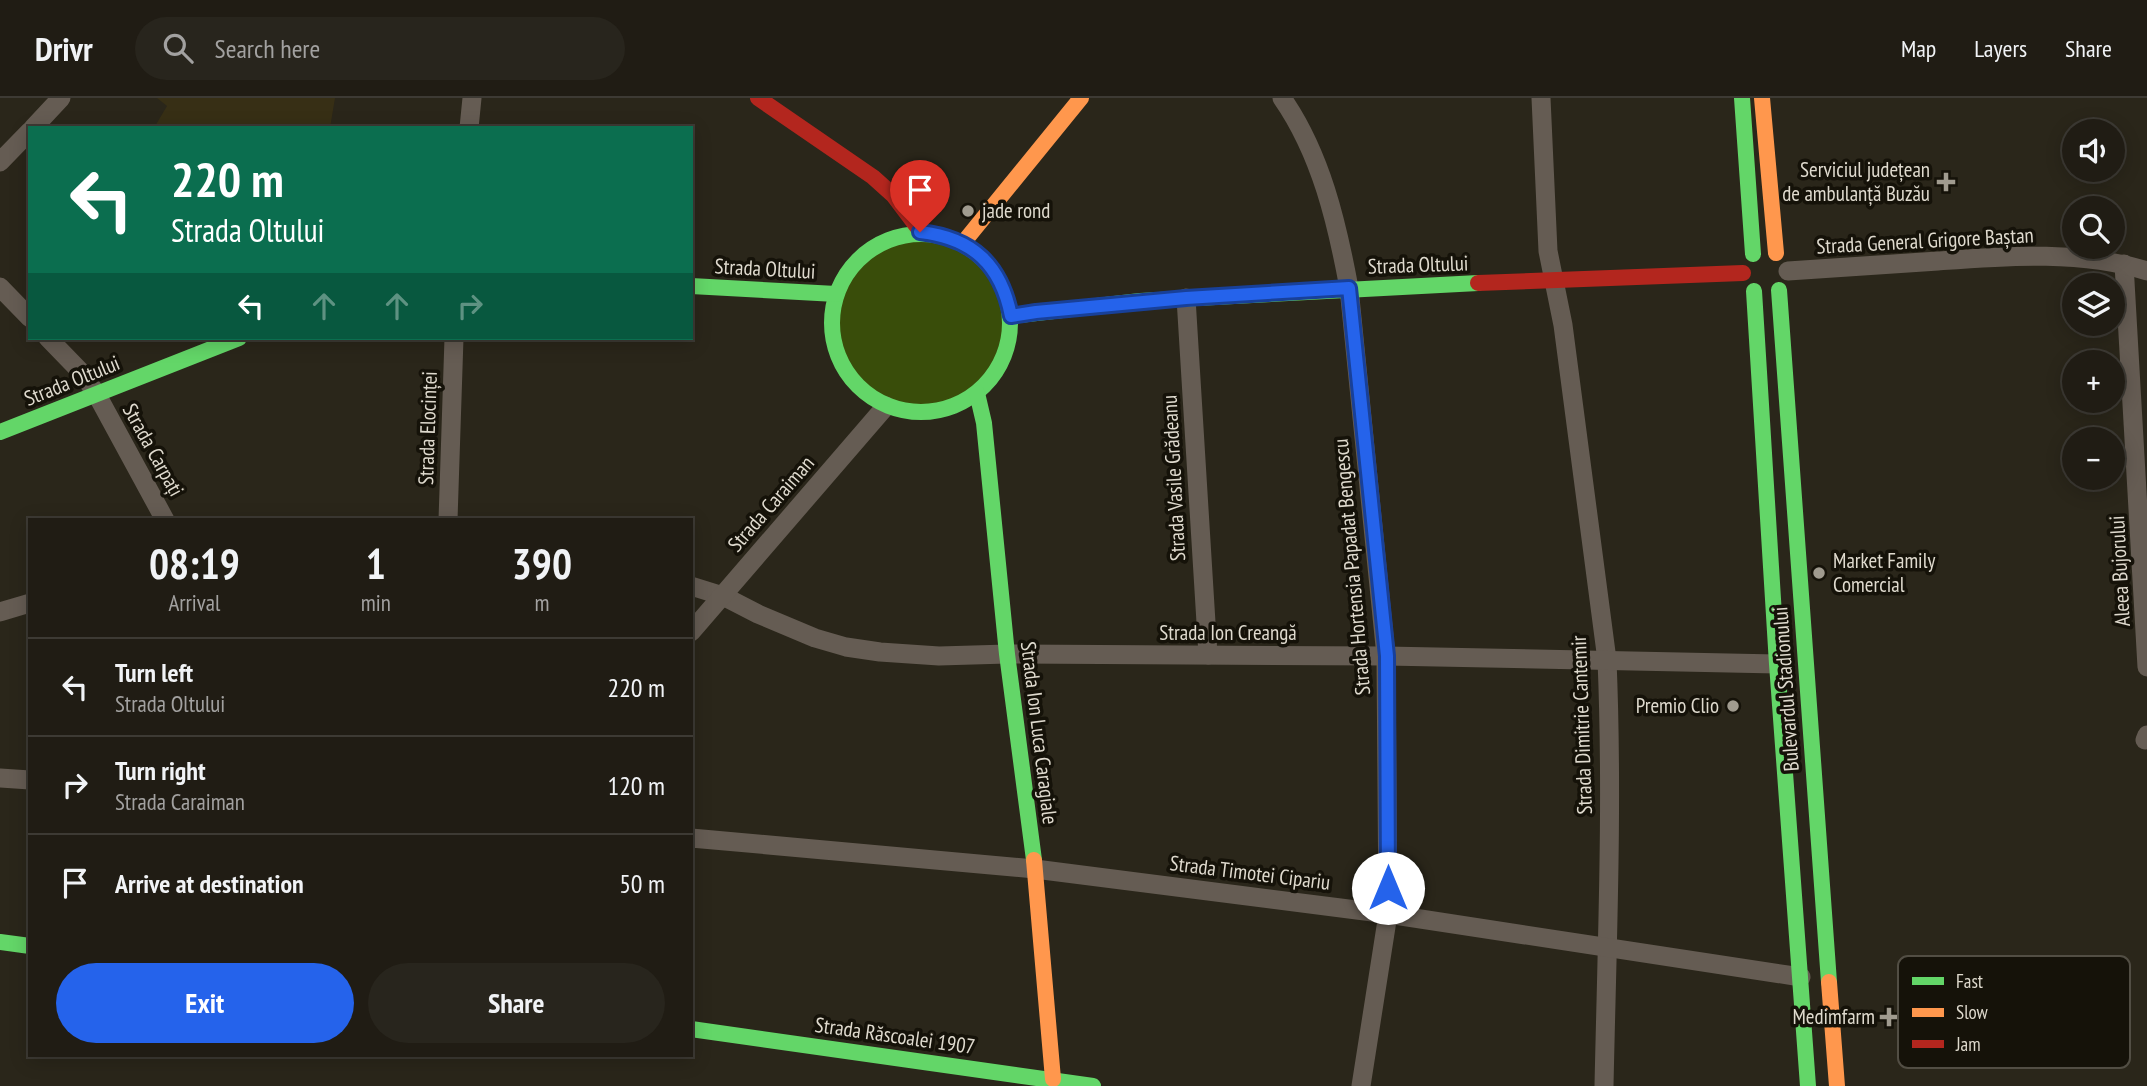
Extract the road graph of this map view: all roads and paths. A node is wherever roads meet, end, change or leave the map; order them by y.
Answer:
1 (61, 98) edge
2 (472, 98) edge
3 (758, 98) edge
4 (1081, 98) edge
5 (1282, 98) edge
6 (1541, 98) edge
7 (1742, 98) edge
8 (1762, 98) edge
9 (34, 126) edge
10 (469, 126) edge
11 (28, 132) edge
12 (0, 162) edge
13 (920, 232) junction
14 (963, 243) junction
15 (1776, 253) junction
16 (1754, 254) junction
17 (2124, 264) junction
18 (1788, 271) junction
19 (2147, 271) edge
20 (1744, 274) junction
21 (1554, 281) junction
22 (693, 286) edge
23 (0, 287) edge
24 (1349, 288) junction
25 (1779, 290) junction
26 (1754, 291) junction
27 (836, 293) junction
28 (1186, 298) junction
29 (28, 316) edge
30 (1011, 316) junction
31 (50, 340) edge
32 (234, 340) edge
33 (454, 340) edge
34 (96, 393) junction
35 (977, 393) junction
36 (886, 406) junction
37 (0, 432) edge
38 (164, 518) edge
39 (448, 518) edge
40 (693, 587) edge
41 (723, 596) junction
42 (28, 604) edge
43 (0, 612) edge
44 (693, 630) edge
45 (1007, 654) junction
46 (1208, 655) junction
47 (1387, 656) junction
48 (1606, 660) junction
49 (1777, 664) junction
50 (2147, 667) edge
51 (0, 778) edge
52 (28, 780) edge
53 (693, 838) edge
54 (1035, 869) junction
55 (1388, 914) junction
56 (0, 943) edge
57 (28, 946) edge
58 (1606, 947) junction
59 (1801, 977) junction
60 (693, 1029) edge
61 (1054, 1079) junction
62 (1093, 1086) edge
63 (1361, 1086) edge
64 (1604, 1086) edge
65 (1808, 1086) edge
66 (1837, 1086) edge

1 - 9 street
2 - 10 street
3 - 13 main road
4 - 14 main road
5 - 24 street, Strada Hortensia Papadat Bengescu
6 - 21 street, Strada Dimitrie Cantemir
7 - 16 main road
8 - 15 main road
11 - 12 street
13 - 14 main road
13 - 27 main road
14 - 30 main road
15 - 16 main road
15 - 18 main road
16 - 20 main road
17 - 18 street, Strada General Grigore Baștan
17 - 19 street, Strada General Grigore Baștan
17 - 50 street, Aleea Bujorului
18 - 25 main road, Bulevardul Stadionului
20 - 21 main road, Strada Oltului
20 - 26 main road, Bulevardul Stadionului
21 - 24 main road, Strada Oltului
21 - 48 street, Strada Dimitrie Cantemir
22 - 27 main road, Strada Oltului
23 - 29 street
24 - 28 main road, Strada Oltului
24 - 47 street, Strada Hortensia Papadat Bengescu
25 - 26 main road
25 - 66 main road, Bulevardul Stadionului
26 - 49 main road, Bulevardul Stadionului
27 - 36 main road
28 - 30 main road, Strada Oltului
28 - 46 street, Strada Vasile Grădeanu
30 - 35 main road
31 - 34 street, Strada Carpați
32 - 34 main road, Strada Oltului
33 - 39 street, Strada Elocinței
34 - 37 main road, Strada Oltului
34 - 38 street, Strada Carpați
35 - 36 main road
35 - 45 main road, Strada Ion Luca Caragiale
36 - 41 street, Strada Caraiman
40 - 41 street, Strada Ion Creangă
41 - 44 street, Strada Caraiman
41 - 45 street, Strada Ion Creangă
42 - 43 street
45 - 46 street, Strada Ion Creangă
45 - 54 main road, Strada Ion Luca Caragiale
46 - 47 street, Strada Ion Creangă
47 - 48 street, Strada Ion Creangă
47 - 55 street, Strada Hortensia Papadat Bengescu
48 - 49 street, Strada Ion Creangă
48 - 58 street, Strada Dimitrie Cantemir
49 - 59 main road, Bulevardul Stadionului
51 - 52 street
53 - 54 street, Strada Timotei Cipariu
54 - 55 street, Strada Timotei Cipariu
54 - 61 main road, Strada Ion Luca Caragiale
55 - 58 street, Strada Timotei Cipariu
55 - 63 street, Strada Hortensia Papadat Bengescu
56 - 57 main road
58 - 59 street, Strada Timotei Cipariu
58 - 64 street, Strada Dimitrie Cantemir
59 - 65 main road, Bulevardul Stadionului
60 - 61 main road, Strada Răscoalei 1907
61 - 62 main road, Strada Răscoalei 1907

